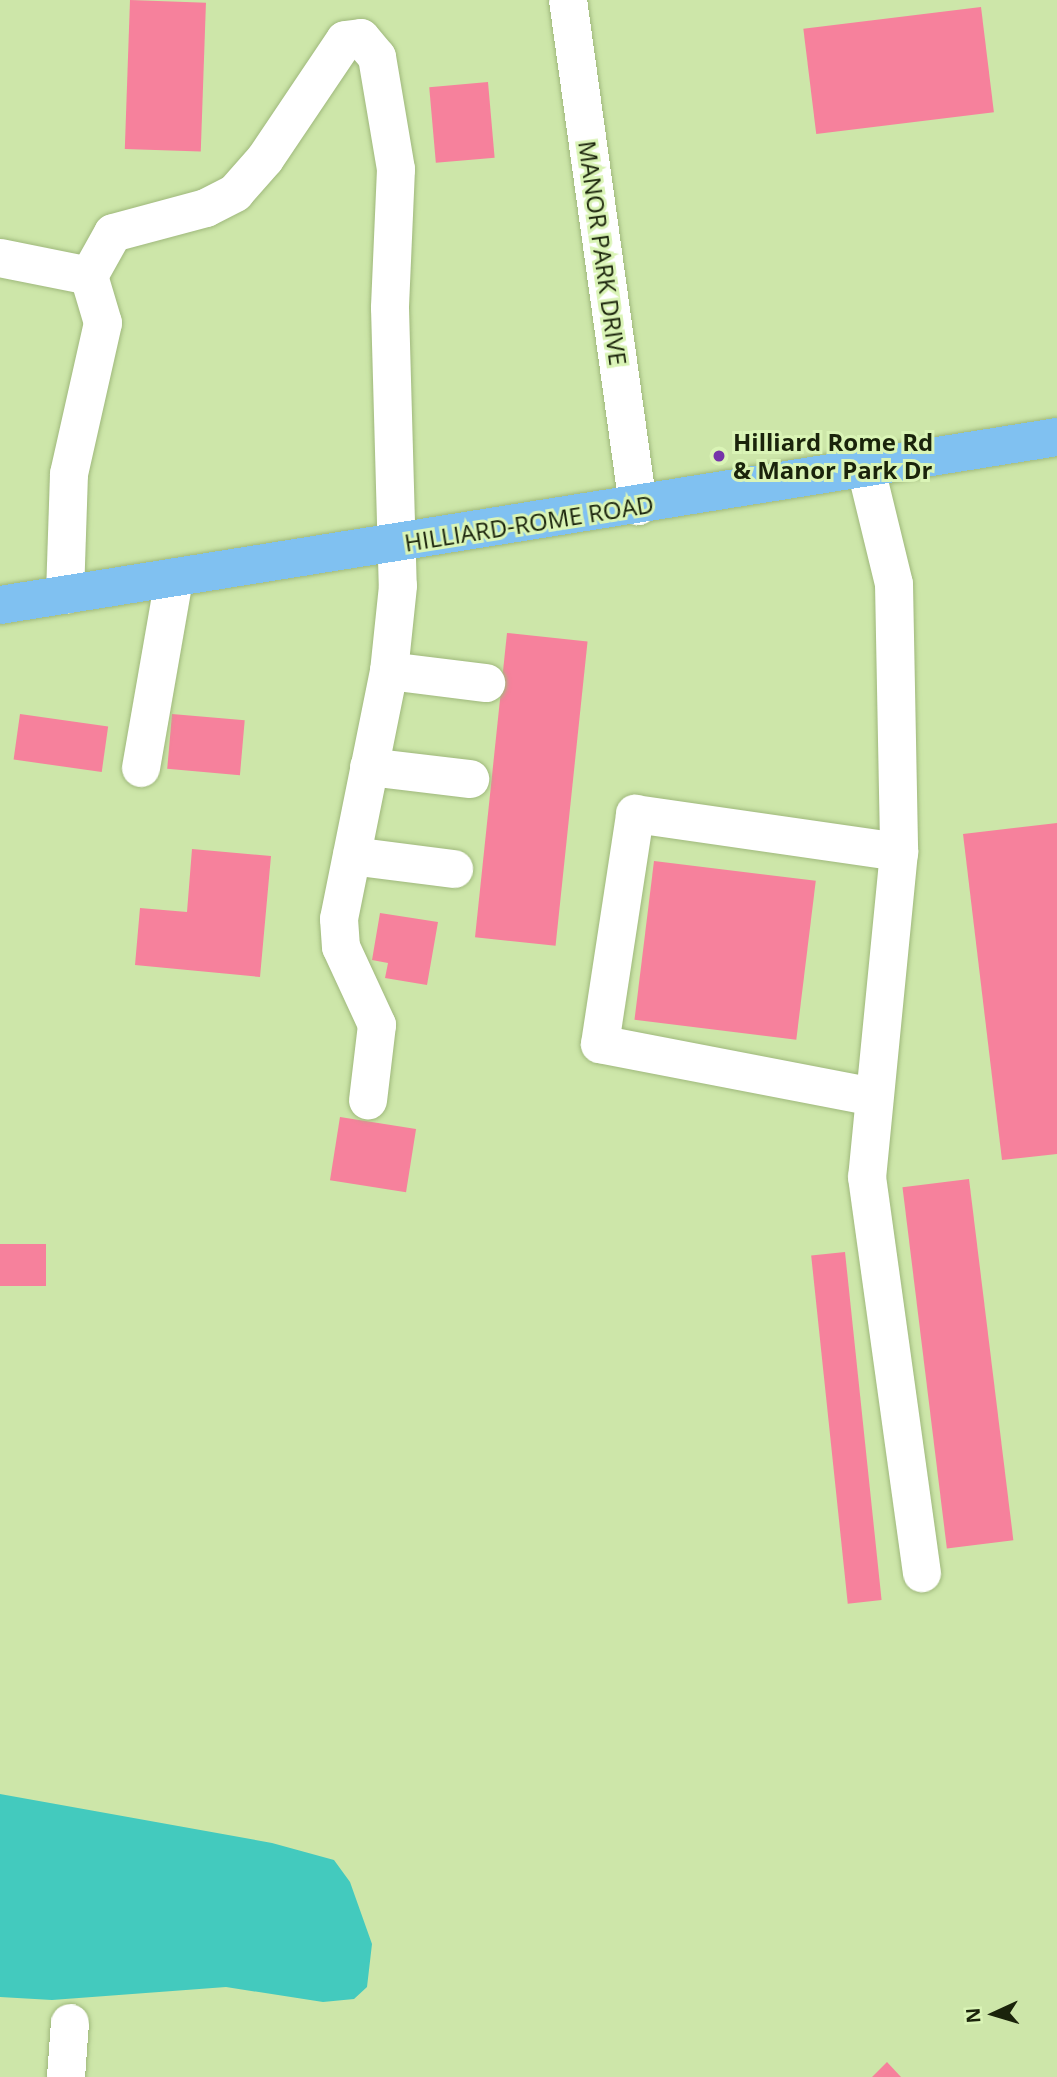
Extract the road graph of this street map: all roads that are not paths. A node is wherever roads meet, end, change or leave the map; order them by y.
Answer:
1 (568, 0) edge
2 (0, 258) edge
3 (89, 276) junction
4 (1057, 437) edge
5 (866, 469) junction
6 (638, 506) junction
7 (395, 544) junction
8 (174, 578) junction
9 (65, 595) junction
10 (0, 605) edge
11 (389, 671) junction
12 (486, 683) dead end
13 (369, 767) junction
14 (141, 768) dead end
15 (470, 779) dead end
16 (899, 852) junction
17 (352, 856) junction
18 (454, 869) dead end
19 (874, 1097) junction
20 (368, 1100) dead end
21 (922, 1573) dead end
22 (70, 2023) dead end
23 (66, 2077) edge

1 - 6 street, MANOR PARK DRIVE
2 - 3 street
3 - 7 street
3 - 9 street
4 - 5 main road, HILLIARD-ROME ROAD
5 - 6 main road, HILLIARD-ROME ROAD
5 - 16 street
6 - 7 main road, HILLIARD-ROME ROAD
7 - 8 main road, HILLIARD-ROME ROAD
7 - 11 street
8 - 9 main road, HILLIARD-ROME ROAD
8 - 14 street
9 - 10 main road, HILLIARD-ROME ROAD
11 - 12 street
11 - 13 street
13 - 15 street
13 - 17 street
16 - 19 street
16 - 19 street
17 - 18 street
17 - 20 street
19 - 21 street
22 - 23 street

